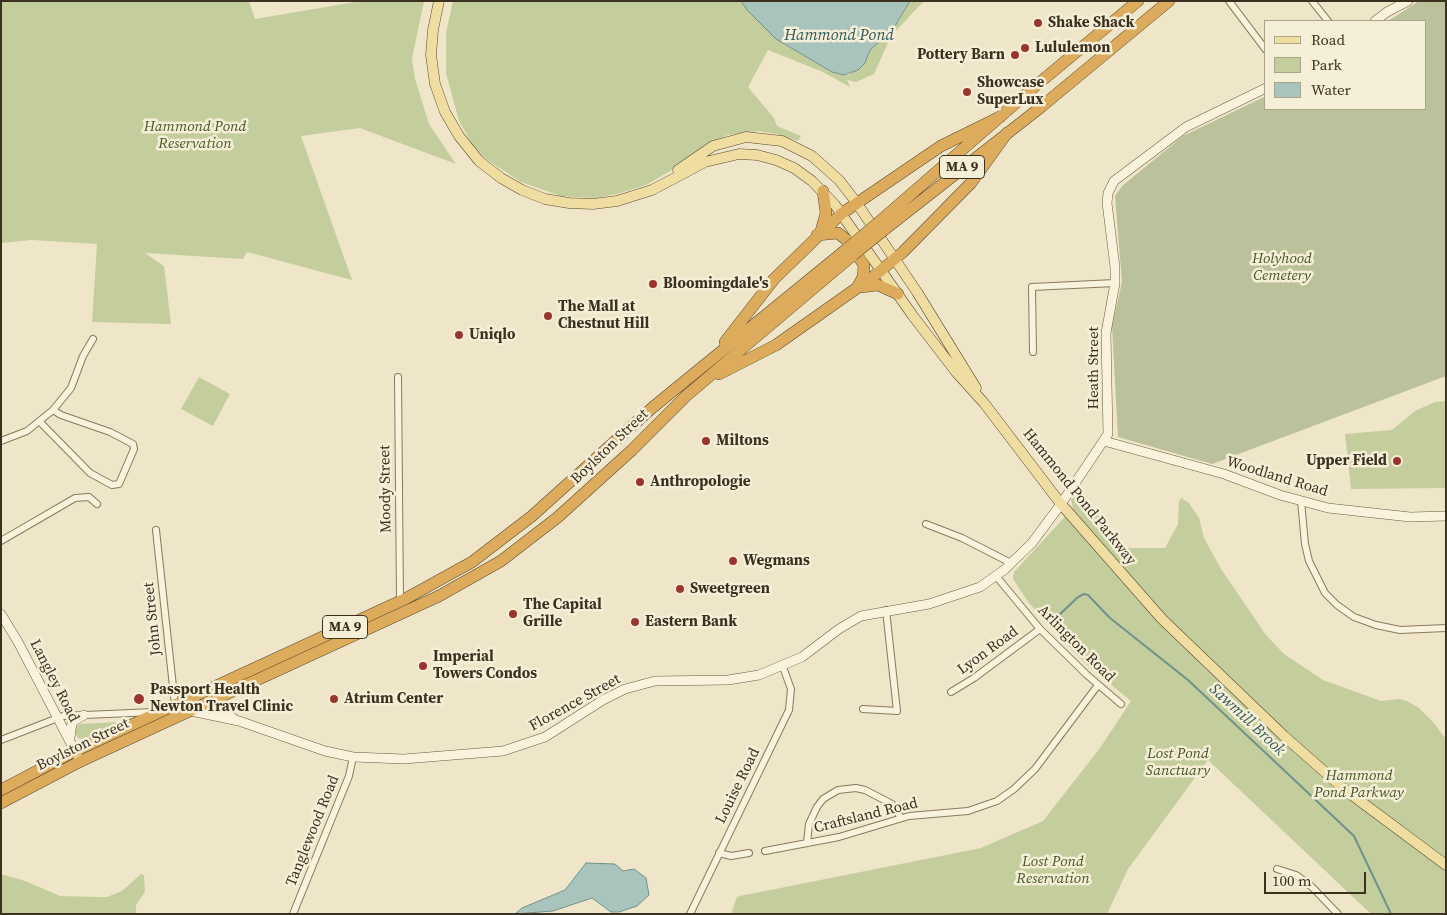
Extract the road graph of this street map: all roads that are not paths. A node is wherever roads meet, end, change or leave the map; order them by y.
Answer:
1 (440, 1) edge
2 (1138, 1) edge
3 (1169, 1) edge
4 (1229, 1) edge
5 (1312, 1) edge
6 (1408, 1) edge
7 (1327, 20) edge
8 (1376, 20) edge
9 (1264, 47) edge
10 (1264, 89) edge
11 (1000, 116) junction
12 (1006, 133) junction
13 (662, 184) junction
14 (823, 192) junction
15 (856, 202) junction
16 (841, 214) junction
17 (882, 226) junction
18 (819, 234) junction
19 (895, 258) junction
20 (881, 270) junction
21 (1115, 283) junction
22 (853, 291) junction
23 (898, 294) junction
24 (93, 339) dead end
25 (1033, 352) dead end
26 (398, 377) dead end
27 (699, 377) junction
28 (984, 403) junction
29 (53, 410) junction
30 (40, 422) junction
31 (1, 441) edge
32 (1104, 441) junction
33 (1301, 501) junction
34 (97, 504) dead end
35 (1061, 504) junction
36 (1446, 516) edge
37 (926, 524) dead end
38 (156, 530) dead end
39 (1, 541) edge
40 (1011, 563) junction
41 (996, 576) junction
42 (400, 602) junction
43 (884, 610) junction
44 (1, 614) edge
45 (1040, 628) junction
46 (1446, 628) edge
47 (784, 667) junction
48 (1098, 685) junction
49 (951, 692) dead end
50 (218, 698) junction
51 (1121, 704) dead end
52 (175, 705) junction
53 (863, 709) dead end
54 (191, 710) junction
55 (160, 712) junction
56 (84, 715) junction
57 (58, 718) junction
58 (239, 721) junction
59 (1, 740) edge
60 (76, 752) junction
61 (353, 756) junction
62 (1, 790) edge
63 (1, 803) edge
64 (901, 818) junction
65 (807, 843) junction
66 (765, 851) dead end
67 (719, 853) junction
68 (749, 854) dead end
69 (1446, 866) edge
70 (1277, 869) dead end
71 (294, 914) edge
72 (690, 914) edge
73 (1338, 914) edge

1 - 13 main road, Hammond Pond Parkway
2 - 11 highway, Boylston Street / MA 9
3 - 12 highway, Boylston Street / MA 9
4 - 9 street
5 - 7 street
6 - 8 street
10 - 21 street, Heath Street
11 - 15 highway
11 - 17 highway, Boylston Street / MA 9
12 - 17 highway, Boylston Street / MA 9
12 - 19 highway
13 - 14 main road, Hammond Pond Parkway
13 - 15 main road, Hammond Pond Parkway
14 - 16 main road, Hammond Pond Parkway
14 - 18 highway
15 - 16 highway
15 - 19 main road, Hammond Pond Parkway
16 - 18 highway
16 - 20 main road, Hammond Pond Parkway
17 - 27 highway, Boylston Street / MA 9, bridge
18 - 22 highway
18 - 27 highway
19 - 20 highway
19 - 28 main road, Hammond Pond Parkway
20 - 22 highway
20 - 23 main road, Hammond Pond Parkway
21 - 25 street
21 - 32 street, Heath Street
22 - 23 highway
22 - 27 highway
23 - 28 main road, Hammond Pond Parkway
24 - 29 street
26 - 42 street, Moody Street
27 - 42 highway, Boylston Street / MA 9
27 - 50 highway, Boylston Street / MA 9
28 - 35 main road, Hammond Pond Parkway
29 - 30 street
29 - 30 street
30 - 31 street
32 - 33 street, Woodland Road
32 - 35 street, Heath Street
33 - 36 street, Woodland Road
33 - 46 street
34 - 39 street
35 - 40 street, Heath Street
35 - 69 main road, Hammond Pond Parkway
37 - 40 street
38 - 52 street, John Street
40 - 41 street, Heath Street
41 - 43 street, Heath Street
41 - 45 street, Arlington Road
42 - 52 highway, Boylston Street / MA 9
43 - 47 street, Florence Street
43 - 53 street
44 - 57 street, Langley Road
45 - 48 street, Arlington Road
45 - 49 street, Lyon Road
47 - 61 street, Florence Street
47 - 67 street, Louise Road
48 - 51 street, Arlington Road
48 - 64 street, Craftsland Road
50 - 54 highway, Boylston Street / MA 9
50 - 58 street, Florence Street
52 - 55 highway, Boylston Street / MA 9
54 - 58 street, Florence Street
54 - 60 highway, Boylston Street / MA 9
55 - 56 street
55 - 60 highway, Boylston Street / MA 9
56 - 57 street
56 - 60 street
57 - 59 street
57 - 60 street, Langley Road
58 - 61 street, Florence Street
60 - 62 highway, Boylston Street / MA 9
60 - 63 highway, Boylston Street / MA 9
61 - 71 street, Tanglewood Road
64 - 65 street, Craftsland Road
64 - 65 street
65 - 66 street, Craftsland Road
67 - 68 street
67 - 72 street, Louise Road
70 - 73 street

